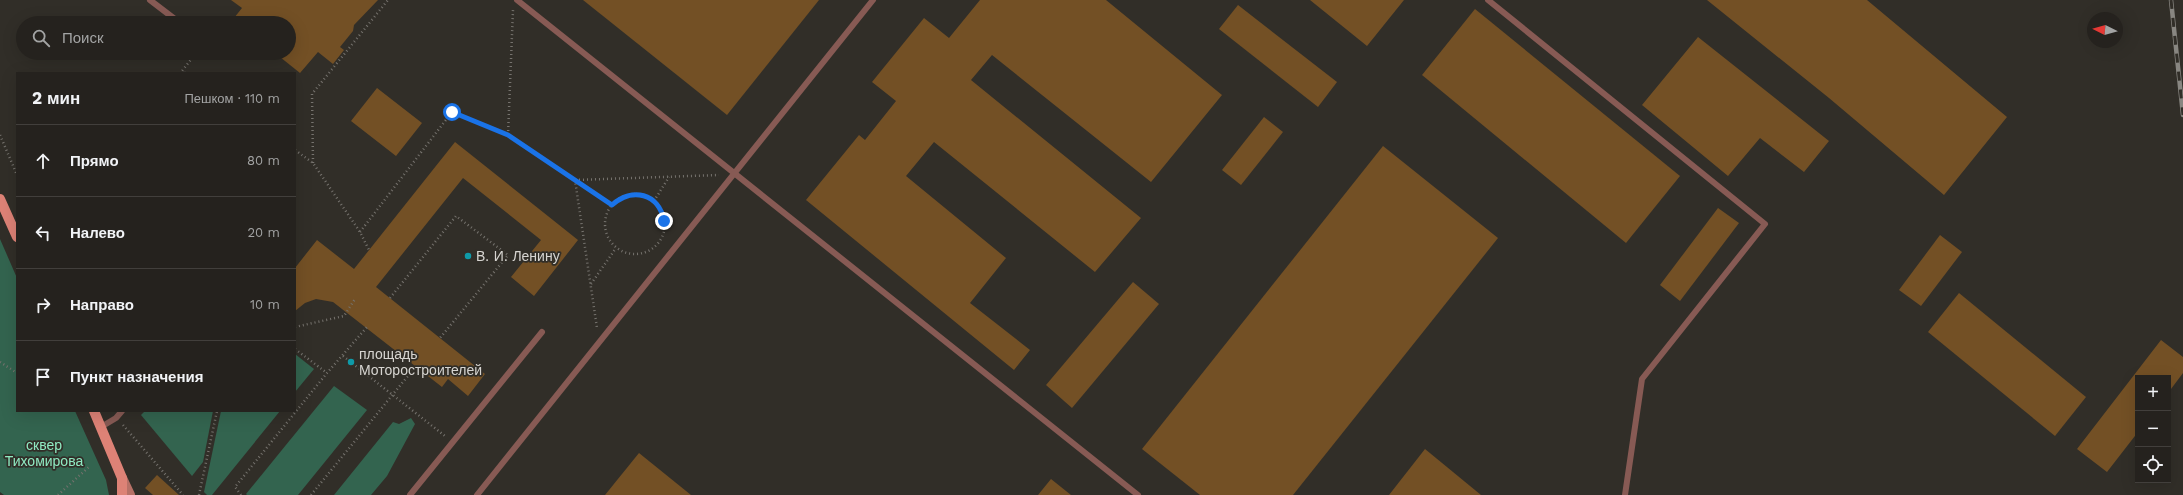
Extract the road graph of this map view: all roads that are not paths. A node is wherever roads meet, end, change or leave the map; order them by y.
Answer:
1 (150, 0) edge
2 (517, 0) edge
3 (873, 0) edge
4 (1488, 0) edge
5 (171, 16) edge
6 (734, 174) junction
7 (0, 199) edge
8 (16, 235) edge
9 (542, 332) dead end
10 (94, 412) edge
11 (121, 412) edge
12 (101, 427) junction
13 (122, 478) junction
14 (122, 495) edge
15 (130, 495) edge
16 (410, 495) edge
17 (477, 495) edge
18 (1138, 495) edge
19 (1625, 495) edge

1 - 5 lane
2 - 6 lane
3 - 6 lane
4 - 19 lane
6 - 17 lane
6 - 18 lane
7 - 8 main road
9 - 16 lane
10 - 12 main road
11 - 12 lane
12 - 13 main road
13 - 14 main road
13 - 15 main road

